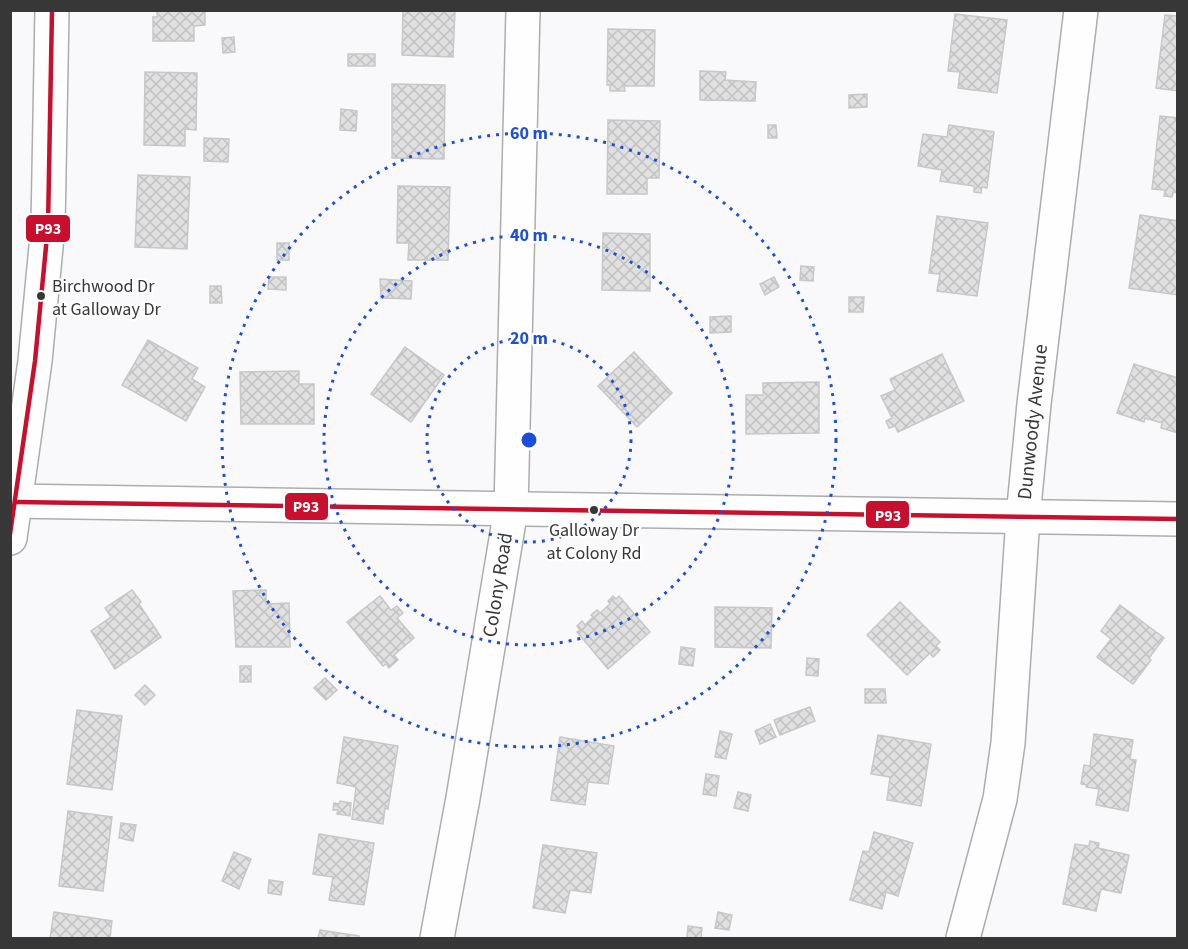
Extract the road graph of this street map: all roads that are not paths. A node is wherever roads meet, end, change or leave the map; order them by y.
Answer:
1 (52, 10) edge
2 (523, 10) edge
3 (1081, 10) edge
4 (13, 501) edge
5 (511, 509) junction
6 (1023, 517) junction
7 (1178, 519) edge
8 (10, 538) edge
9 (436, 939) edge
10 (963, 939) edge

1 - 4 street
2 - 5 street, Colony Road
3 - 6 street, Dunwoody Avenue
4 - 5 street
4 - 8 street
5 - 6 street
5 - 9 street, Colony Road
6 - 7 street
6 - 10 street, Dunwoody Avenue

